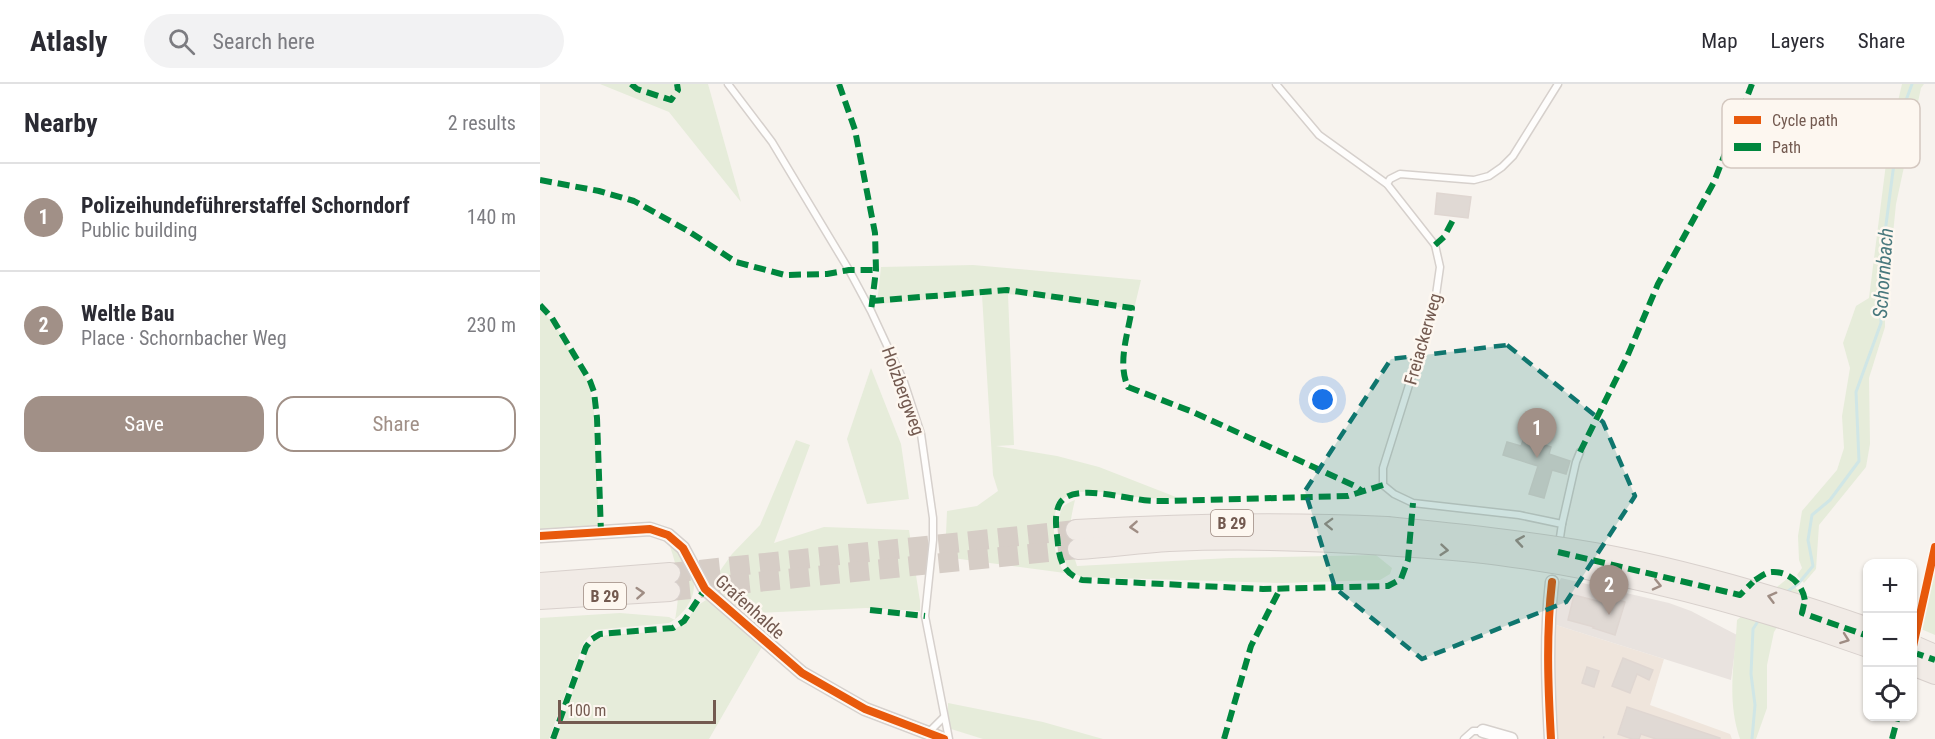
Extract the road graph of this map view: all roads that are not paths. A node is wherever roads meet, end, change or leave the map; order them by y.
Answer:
1 (728, 84) edge
2 (1276, 84) edge
3 (1558, 84) edge
4 (1387, 184) junction
5 (1580, 452) dead end
6 (1562, 524) junction
7 (540, 536) edge
8 (1387, 536) junction
9 (1077, 540) tunnel mouth
10 (1552, 582) joint
11 (540, 583) edge
12 (540, 599) edge
13 (1863, 626) edge
14 (1863, 645) edge
15 (1917, 647) edge
16 (1935, 655) edge
17 (1917, 667) edge
18 (1935, 674) edge
19 (944, 717) junction
20 (1483, 731) joint
21 (929, 732) junction
22 (944, 739) edge
23 (949, 739) edge
24 (1464, 739) edge
25 (1511, 739) edge
26 (1551, 739) edge

1 - 19 lane, Holzbergweg
2 - 4 lane
3 - 4 lane
4 - 6 lane, Freiackerweg
5 - 6 lane
6 - 10 lane
7 - 21 street, Grafenhalde
8 - 9 highway, B 29
13 -> 8 highway, B 29, bridge
8 -> 14 highway, B 29, bridge
10 - 26 street
12 -> 11 highway, B 29
15 - 16 highway
17 - 18 highway
19 - 21 lane
19 - 23 lane, Holzbergweg
20 - 24 lane
20 - 25 street
21 - 22 street, Grafenhalde

